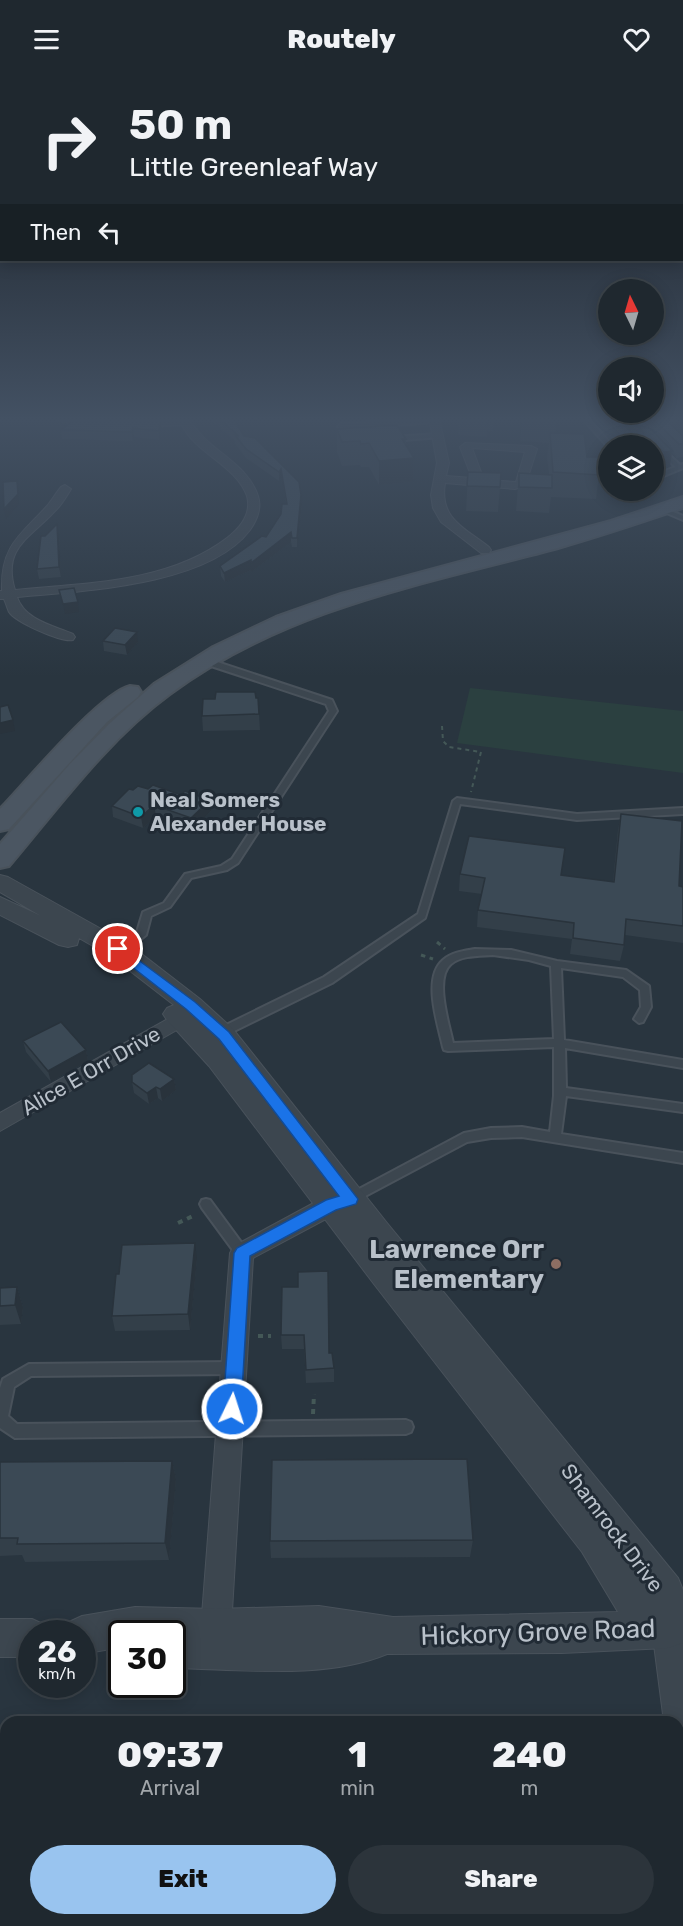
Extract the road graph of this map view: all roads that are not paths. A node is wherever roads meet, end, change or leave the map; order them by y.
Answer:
1 (54, 504) edge
2 (253, 504) edge
3 (438, 504) edge
4 (643, 504) edge
5 (673, 506) edge
6 (683, 518) edge
7 (492, 548) junction
8 (417, 579) junction
9 (5, 595) edge
10 (68, 637) dead end
11 (205, 661) junction
12 (683, 811) edge
13 (0, 824) edge
14 (0, 860) edge
15 (0, 882) edge
16 (0, 905) edge
17 (114, 956) junction
18 (556, 964) junction
19 (182, 1018) junction
20 (639, 1019) dead end
21 (220, 1033) junction
22 (558, 1043) junction
23 (683, 1064) edge
24 (561, 1091) junction
25 (683, 1108) edge
26 (0, 1123) edge
27 (555, 1137) junction
28 (683, 1158) edge
29 (341, 1202) junction
30 (207, 1206) road end
31 (242, 1253) junction
32 (234, 1368) junction
33 (406, 1428) dead end
34 (230, 1429) junction
35 (216, 1628) junction
36 (675, 1628) edge
37 (96, 1634) edge
38 (393, 1636) junction
39 (0, 1638) edge
40 (18, 1638) edge
41 (186, 1649) edge
42 (681, 1716) edge

1 - 9 street
2 - 9 street
3 - 7 street
4 - 7 main road
5 - 6 lane
5 - 8 main road
7 - 8 main road
7 - 13 main road
8 - 11 main road
9 - 10 street
11 - 14 main road
11 - 17 lane
12 - 21 lane
15 - 17 street, Shamrock Drive
16 - 17 street, Shamrock Drive
17 - 19 street, Shamrock Drive
17 - 21 street, Shamrock Drive
18 - 20 lane
18 - 22 lane
18 - 22 lane
19 - 26 street, Alice E Orr Drive
19 - 29 street, Shamrock Drive
21 - 29 street, Shamrock Drive
22 - 23 lane
22 - 24 lane
24 - 25 lane
24 - 27 lane
27 - 28 lane
27 - 29 lane
29 - 31 street
29 - 36 street, Shamrock Drive
30 - 31 lane
31 - 32 street
32 - 34 street
32 - 34 lane
33 - 34 lane
34 - 35 street
35 - 37 street, Hickory Grove Road
35 - 38 street, Hickory Grove Road
36 - 38 street, Hickory Grove Road
36 - 42 street
38 - 41 street, Hickory Grove Road
39 - 40 street

